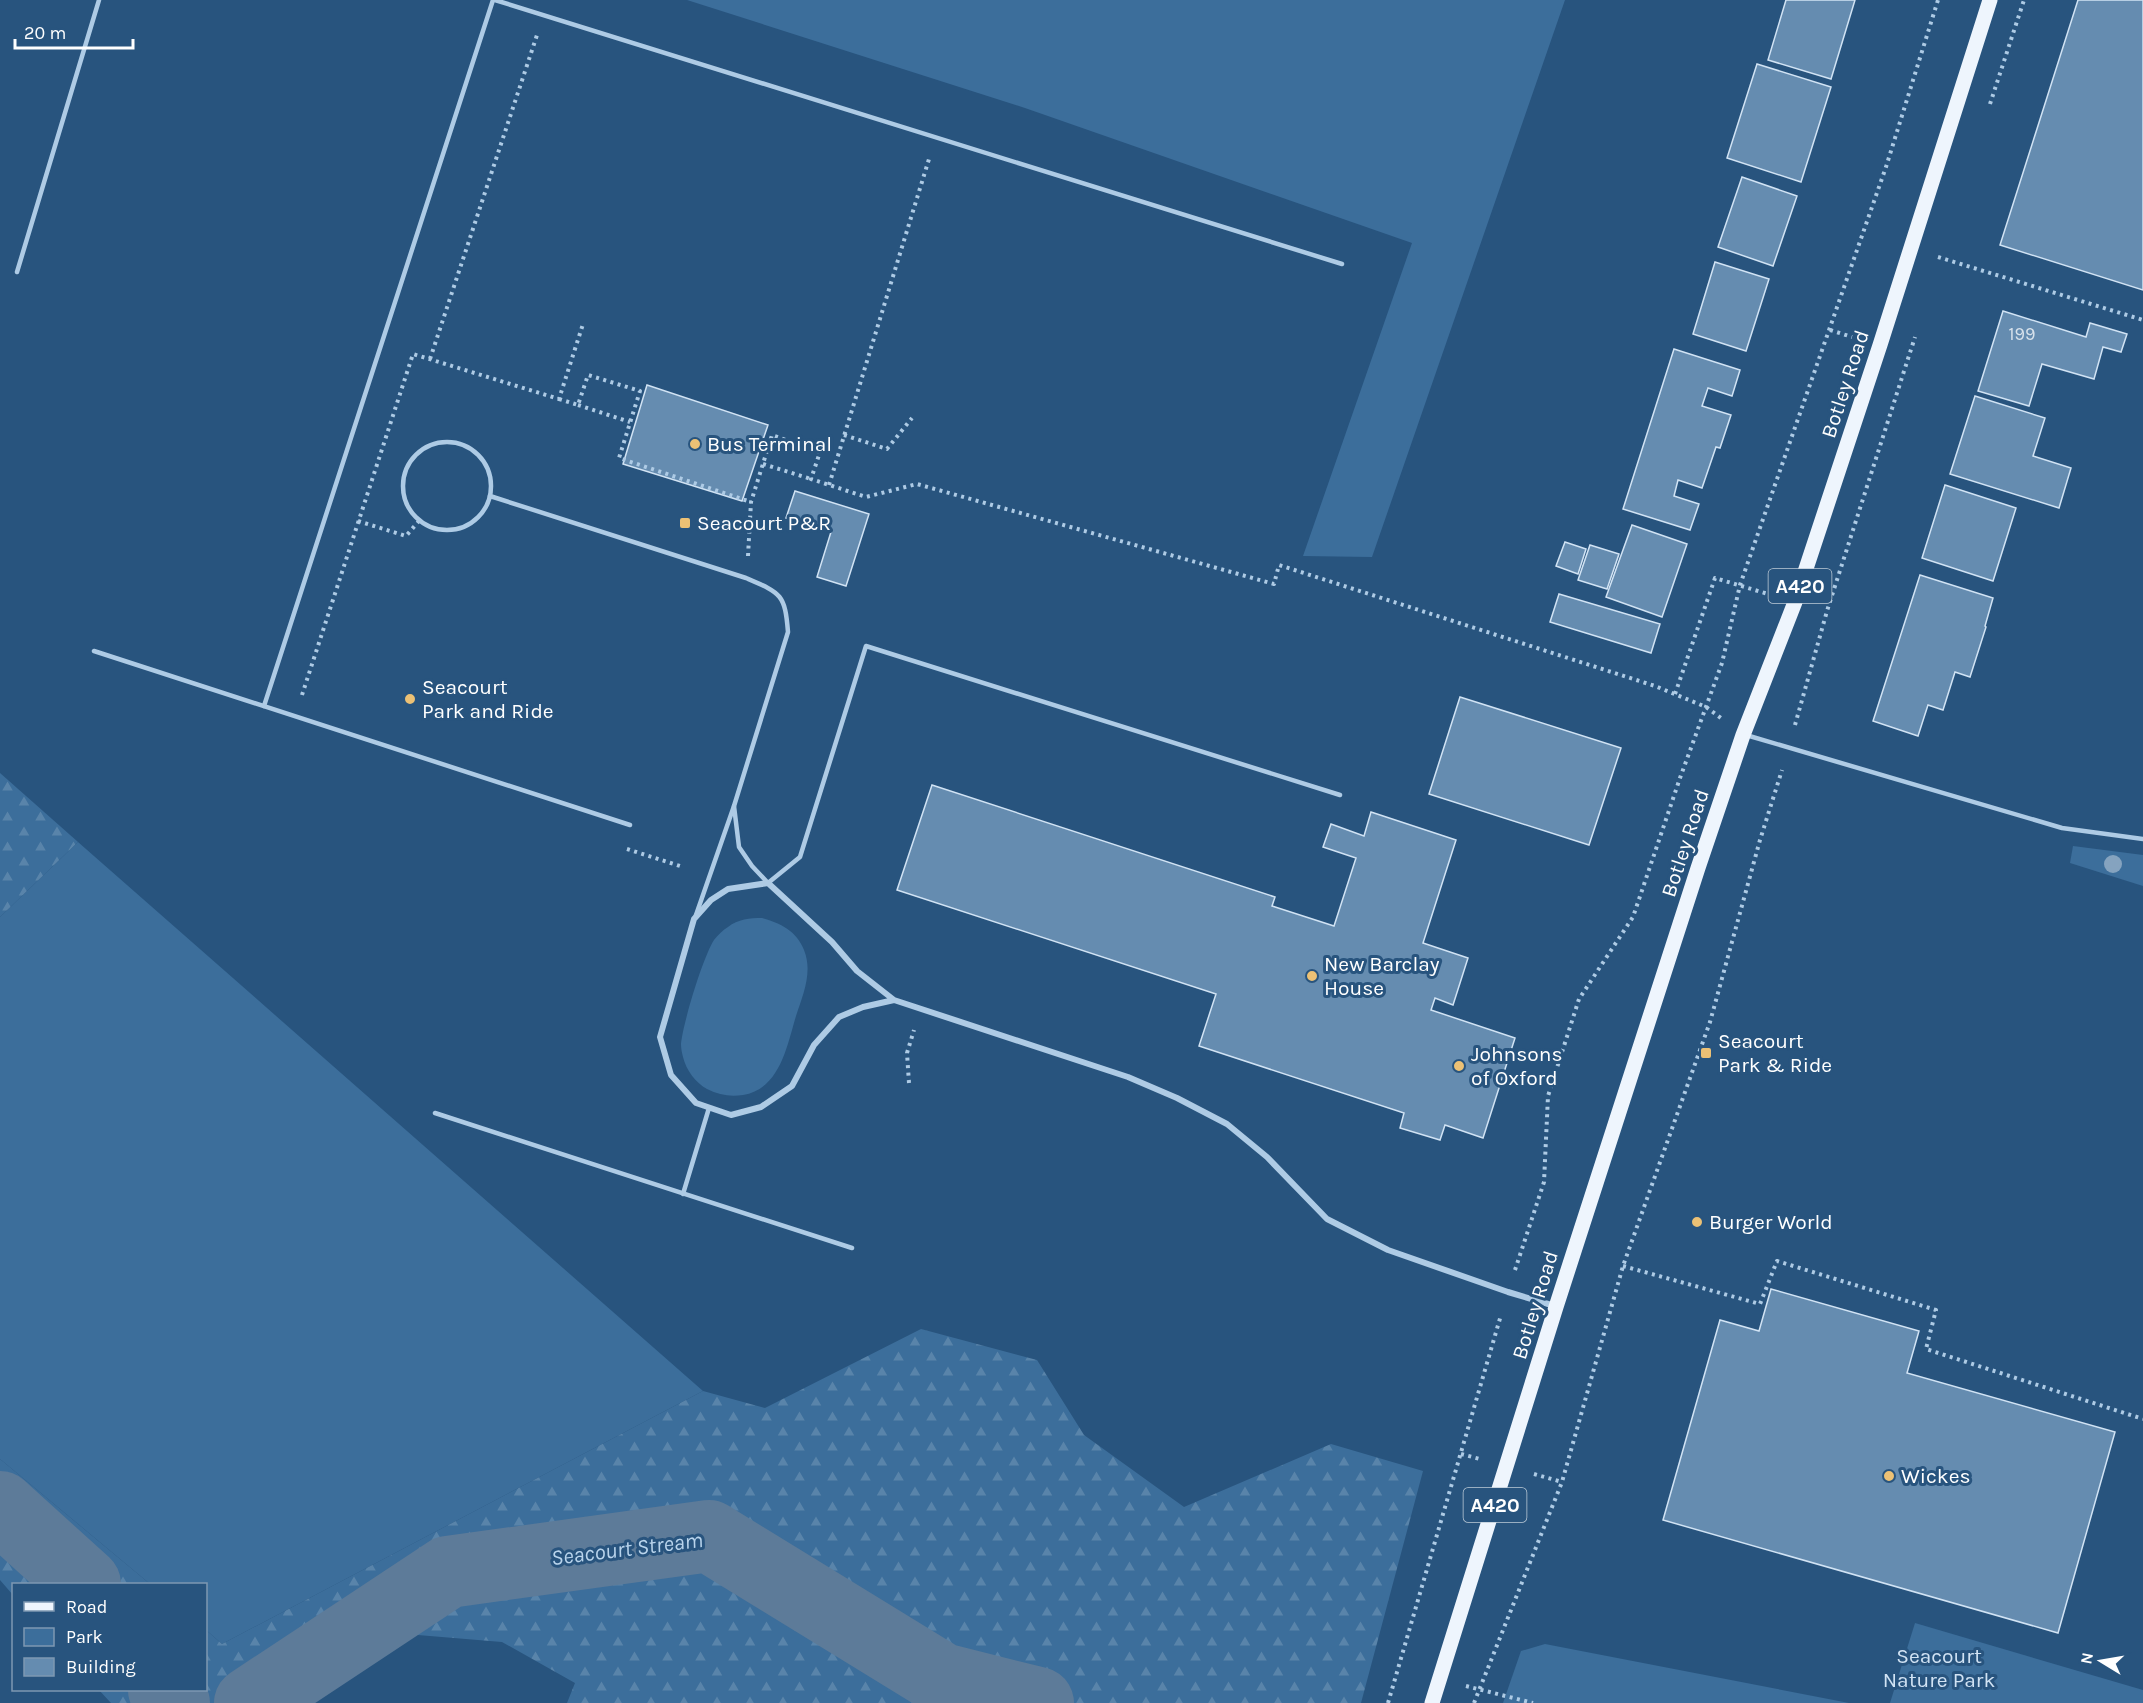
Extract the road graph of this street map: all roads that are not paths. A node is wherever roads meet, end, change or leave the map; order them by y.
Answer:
1 (99, 0) edge
2 (494, 0) edge
3 (1990, 0) edge
4 (1342, 264) dead end
5 (17, 272) dead end
6 (490, 496) junction
7 (94, 651) dead end
8 (264, 706) junction
9 (1743, 735) junction
10 (1340, 795) dead end
11 (734, 806) junction
12 (630, 825) dead end
13 (2143, 839) edge
14 (768, 883) junction
15 (694, 919) junction
16 (894, 1000) junction
17 (709, 1108) junction
18 (435, 1113) dead end
19 (683, 1194) junction
20 (852, 1248) dead end
21 (1556, 1307) junction
22 (1432, 1703) edge

1 - 5 lane
2 - 4 lane
2 - 8 lane
3 - 9 main road, Botley Road / A420
6 - 6 lane
6 - 11 lane
7 - 8 lane
8 - 12 lane
9 - 13 lane
9 - 21 main road, Botley Road / A420
10 - 14 lane
11 - 14 lane
11 - 15 lane
14 - 15 street
14 - 16 street
15 - 17 street
16 - 17 street
16 - 21 street
17 - 19 lane
18 - 19 lane
19 - 20 lane
21 - 22 main road, Botley Road / A420

